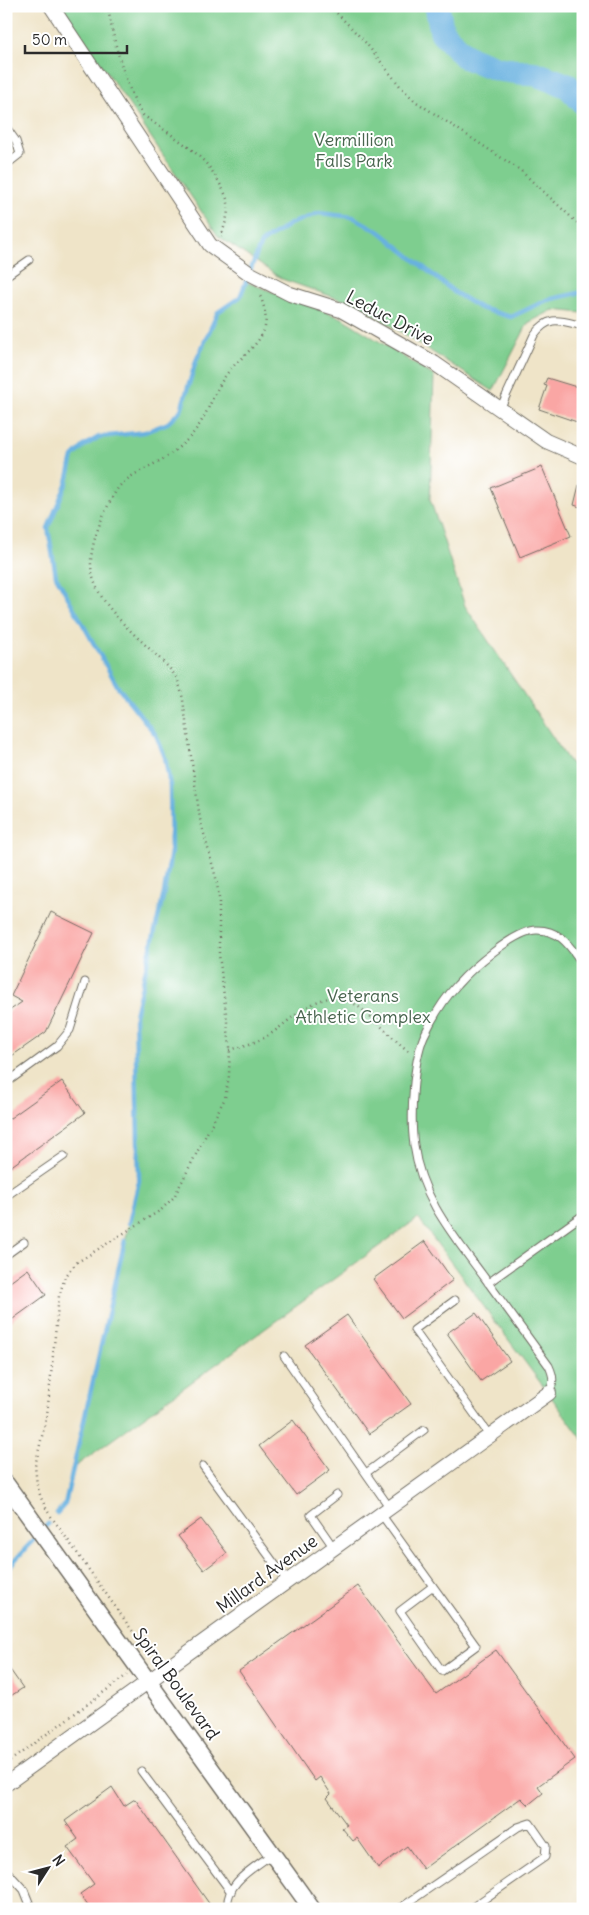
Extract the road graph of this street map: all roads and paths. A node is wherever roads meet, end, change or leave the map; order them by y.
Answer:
1 (51, 6) edge
2 (108, 6) edge
3 (330, 6) edge
4 (6, 127) edge
5 (6, 165) edge
6 (583, 228) edge
7 (219, 244) dead end
8 (29, 260) dead end
9 (6, 276) edge
10 (257, 291) dead end
11 (583, 326) edge
12 (500, 409) junction
13 (583, 457) edge
14 (583, 964) edge
15 (85, 982) dead end
16 (230, 1050) junction
17 (419, 1058) junction
18 (6, 1083) edge
19 (64, 1156) dead end
20 (6, 1196) edge
21 (583, 1214) edge
22 (24, 1242) dead end
23 (6, 1255) edge
24 (488, 1283) junction
25 (455, 1300) dead end
26 (284, 1356) dead end
27 (549, 1393) joint
28 (424, 1430) dead end
29 (490, 1436) junction
30 (204, 1466) dead end
31 (366, 1473) junction
32 (6, 1484) edge
33 (337, 1496) dead end
34 (386, 1511) junction
35 (334, 1548) junction
36 (288, 1582) junction
37 (433, 1586) junction
38 (138, 1666) junction
39 (150, 1682) junction
40 (6, 1764) edge
41 (141, 1771) dead end
42 (6, 1784) edge
43 (273, 1854) junction
44 (6, 1870) edge
45 (231, 1892) junction
46 (583, 1906) edge
47 (28, 1909) edge
48 (228, 1909) edge
49 (312, 1909) edge
50 (398, 1909) edge
51 (470, 1909) edge
52 (579, 1909) edge

1 - 12 street, Leduc Drive
2 - 7 path
3 - 6 path
4 - 5 lane
8 - 9 lane
10 - 16 path
11 - 12 lane
12 - 13 street, Leduc Drive
14 - 17 lane
15 - 18 lane
16 - 17 path
16 - 38 path
17 - 24 lane
19 - 20 lane
21 - 24 lane
22 - 23 lane
24 - 27 lane
25 - 29 lane
26 - 31 lane
27 - 29 street, Millard Avenue
28 - 31 lane
29 - 34 street, Millard Avenue
30 - 36 lane
31 - 34 lane
32 - 38 street, Spiral Boulevard
33 - 35 lane
34 - 35 street, Millard Avenue
34 - 37 lane
35 - 36 street, Millard Avenue
36 - 39 street, Millard Avenue
37 - 37 lane
38 - 39 street, Spiral Boulevard
38 - 40 path
39 - 42 street, Millard Avenue
39 - 43 street, Spiral Boulevard
41 - 45 lane
43 - 45 lane
43 - 49 street, Spiral Boulevard
44 - 47 lane
45 - 48 lane
46 - 52 lane
50 - 51 lane

